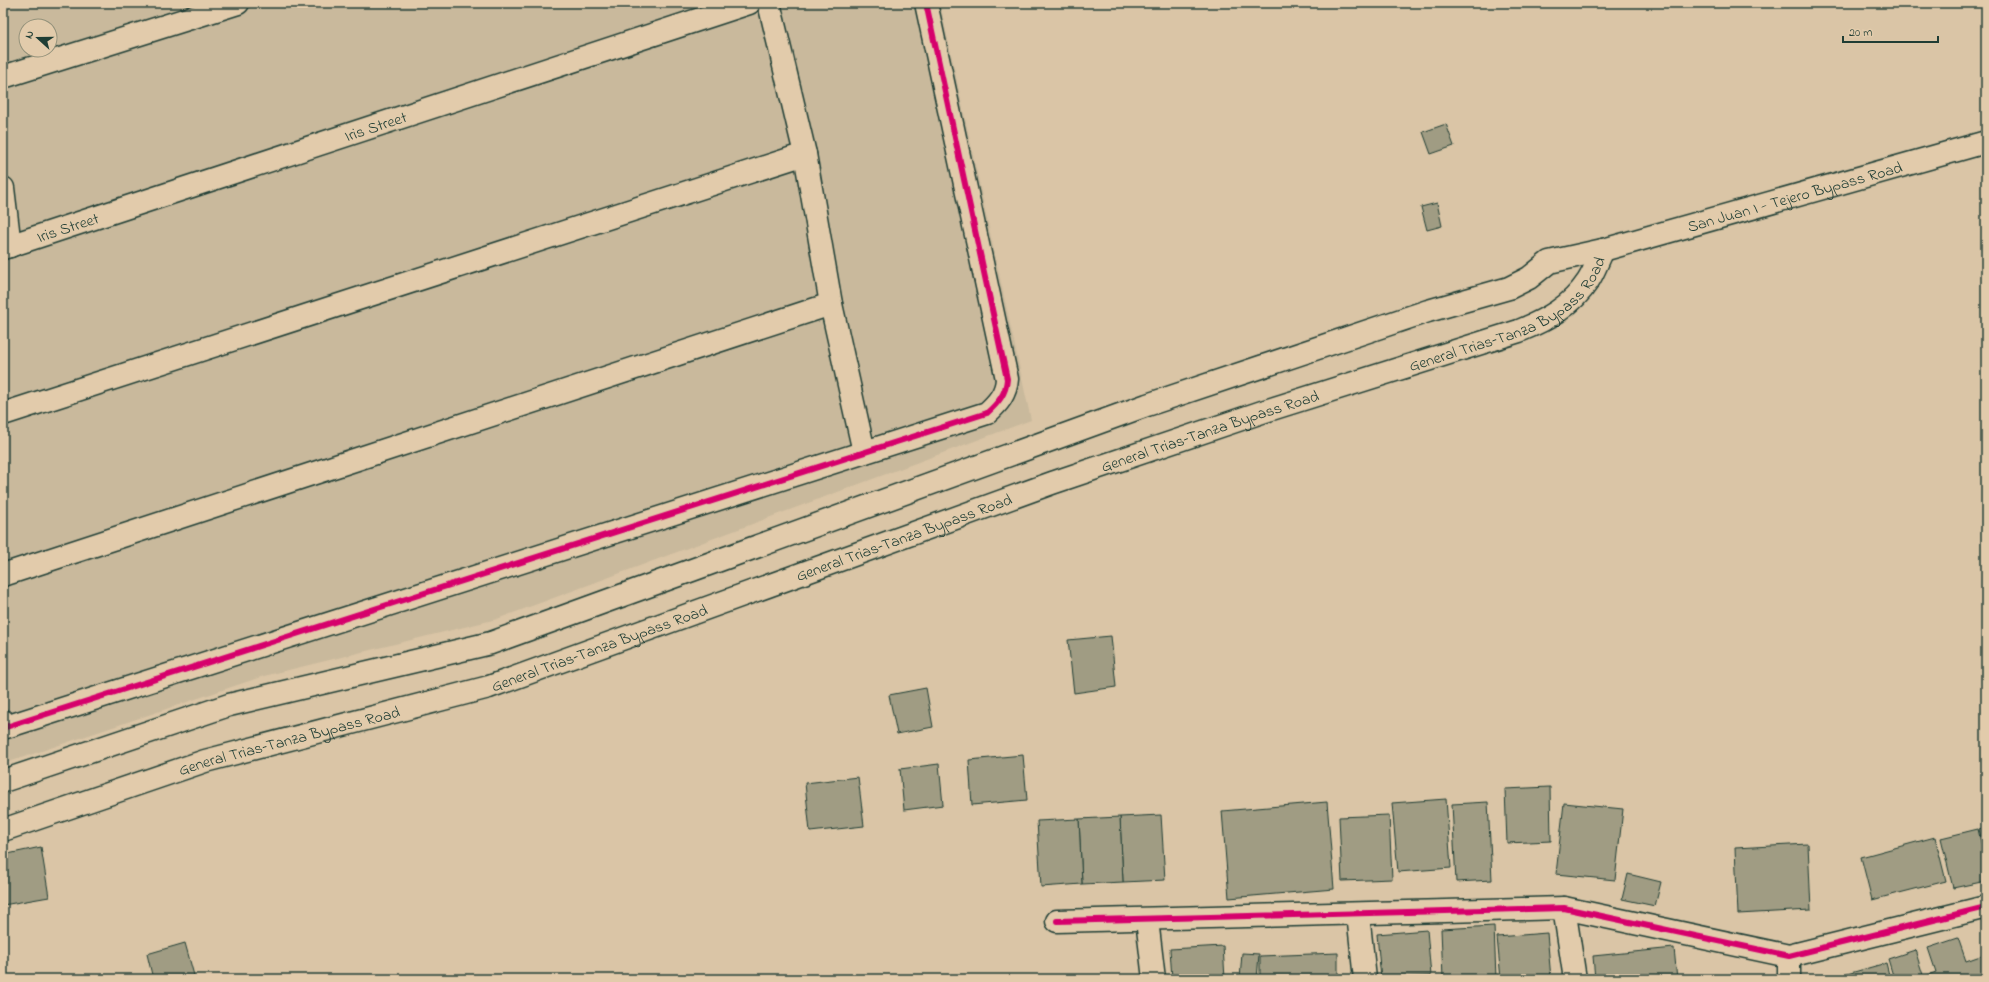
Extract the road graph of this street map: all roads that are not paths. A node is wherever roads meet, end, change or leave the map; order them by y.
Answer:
1 (238, 3) edge
2 (749, 3) edge
3 (769, 3) edge
4 (926, 3) edge
5 (3, 77) edge
6 (1986, 142) edge
7 (805, 154) junction
8 (3, 188) edge
9 (7, 247) edge
10 (1603, 250) junction
11 (831, 304) junction
12 (3, 414) edge
13 (864, 452) junction
14 (3, 575) edge
15 (3, 721) edge
16 (3, 781) edge
17 (3, 830) edge
18 (1986, 907) edge
19 (1564, 908) junction
20 (1358, 914) junction
21 (1147, 920) junction
22 (1057, 921) dead end
23 (1789, 956) junction
24 (1154, 979) edge
25 (1365, 979) edge
26 (1575, 979) edge
27 (1789, 979) edge

1 - 5 street
2 - 9 street, Iris Street
3 - 7 street
4 - 13 street
6 - 10 street, San Juan I - Tejero Bypass Road
7 - 11 street
7 - 12 street
8 - 9 street
10 - 16 street, General Trias–Tanza Bypass Road
10 - 17 street, General Trias–Tanza Bypass Road
11 - 13 street
11 - 14 street
13 - 15 street
18 - 23 street
19 - 20 street
19 - 23 street
19 - 26 street
20 - 21 street
20 - 25 street
21 - 22 street
21 - 24 street
23 - 27 street

